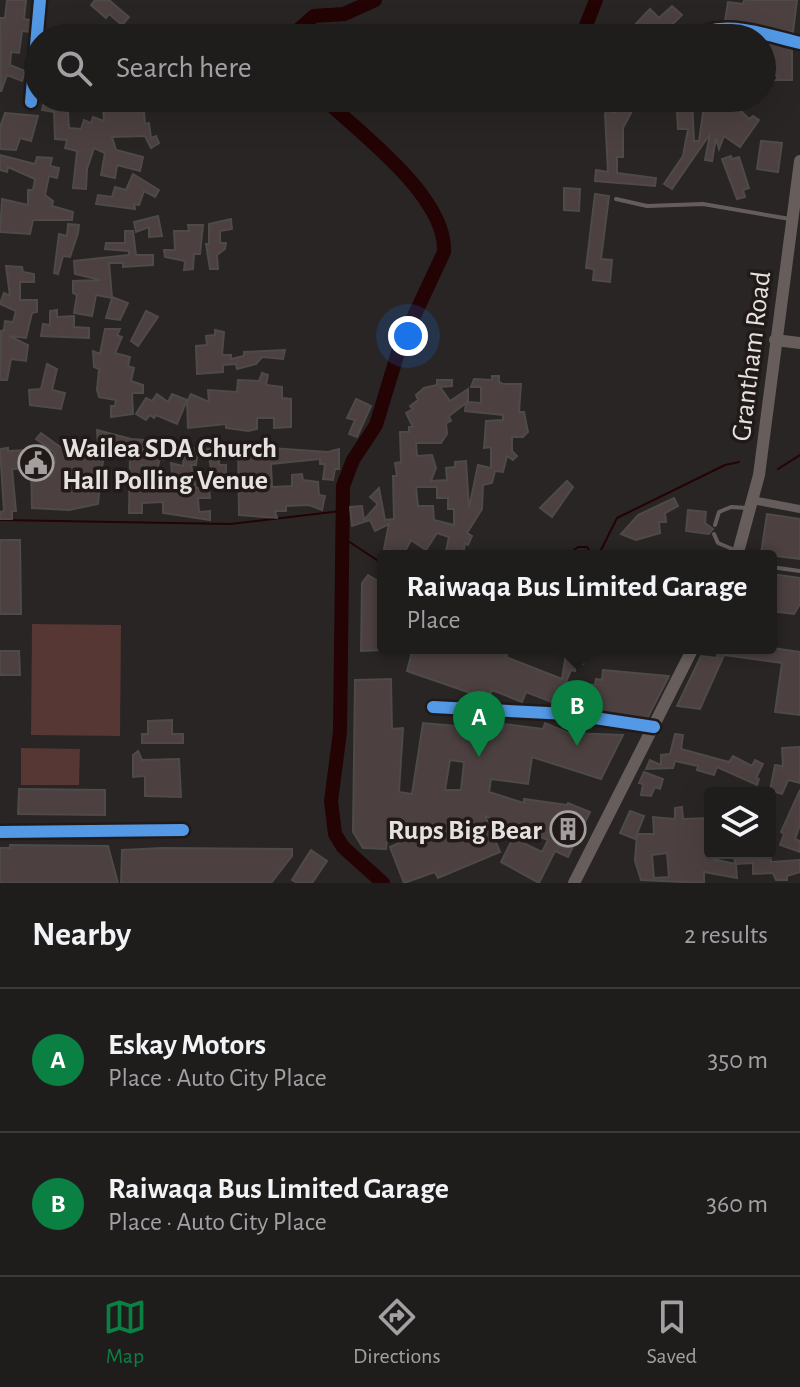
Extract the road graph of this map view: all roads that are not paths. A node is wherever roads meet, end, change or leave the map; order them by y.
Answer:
1 (40, 0) edge
2 (38, 24) edge
3 (776, 38) edge
4 (800, 43) edge
5 (800, 161) edge
6 (616, 199) dead end
7 (792, 219) junction
8 (775, 340) junction
9 (800, 343) edge
10 (751, 504) junction
11 (800, 509) edge
12 (715, 525) dead end
13 (714, 534) dead end
14 (731, 550) edge
15 (739, 550) edge
16 (777, 568) edge
17 (800, 571) edge
18 (690, 654) edge
19 (433, 707) dead end
20 (654, 727) junction
21 (183, 830) dead end
22 (0, 832) edge
23 (574, 883) edge

1 - 2 street
3 - 4 street
5 - 7 main road, Grantham Road
6 - 7 lane
7 - 8 main road, Grantham Road
8 - 9 main road
8 - 10 main road, Grantham Road
10 - 11 street
10 - 12 lane
10 - 15 main road, Grantham Road
13 - 14 lane
16 - 17 lane
18 - 20 main road
19 - 20 street
20 - 23 main road
21 - 22 street

